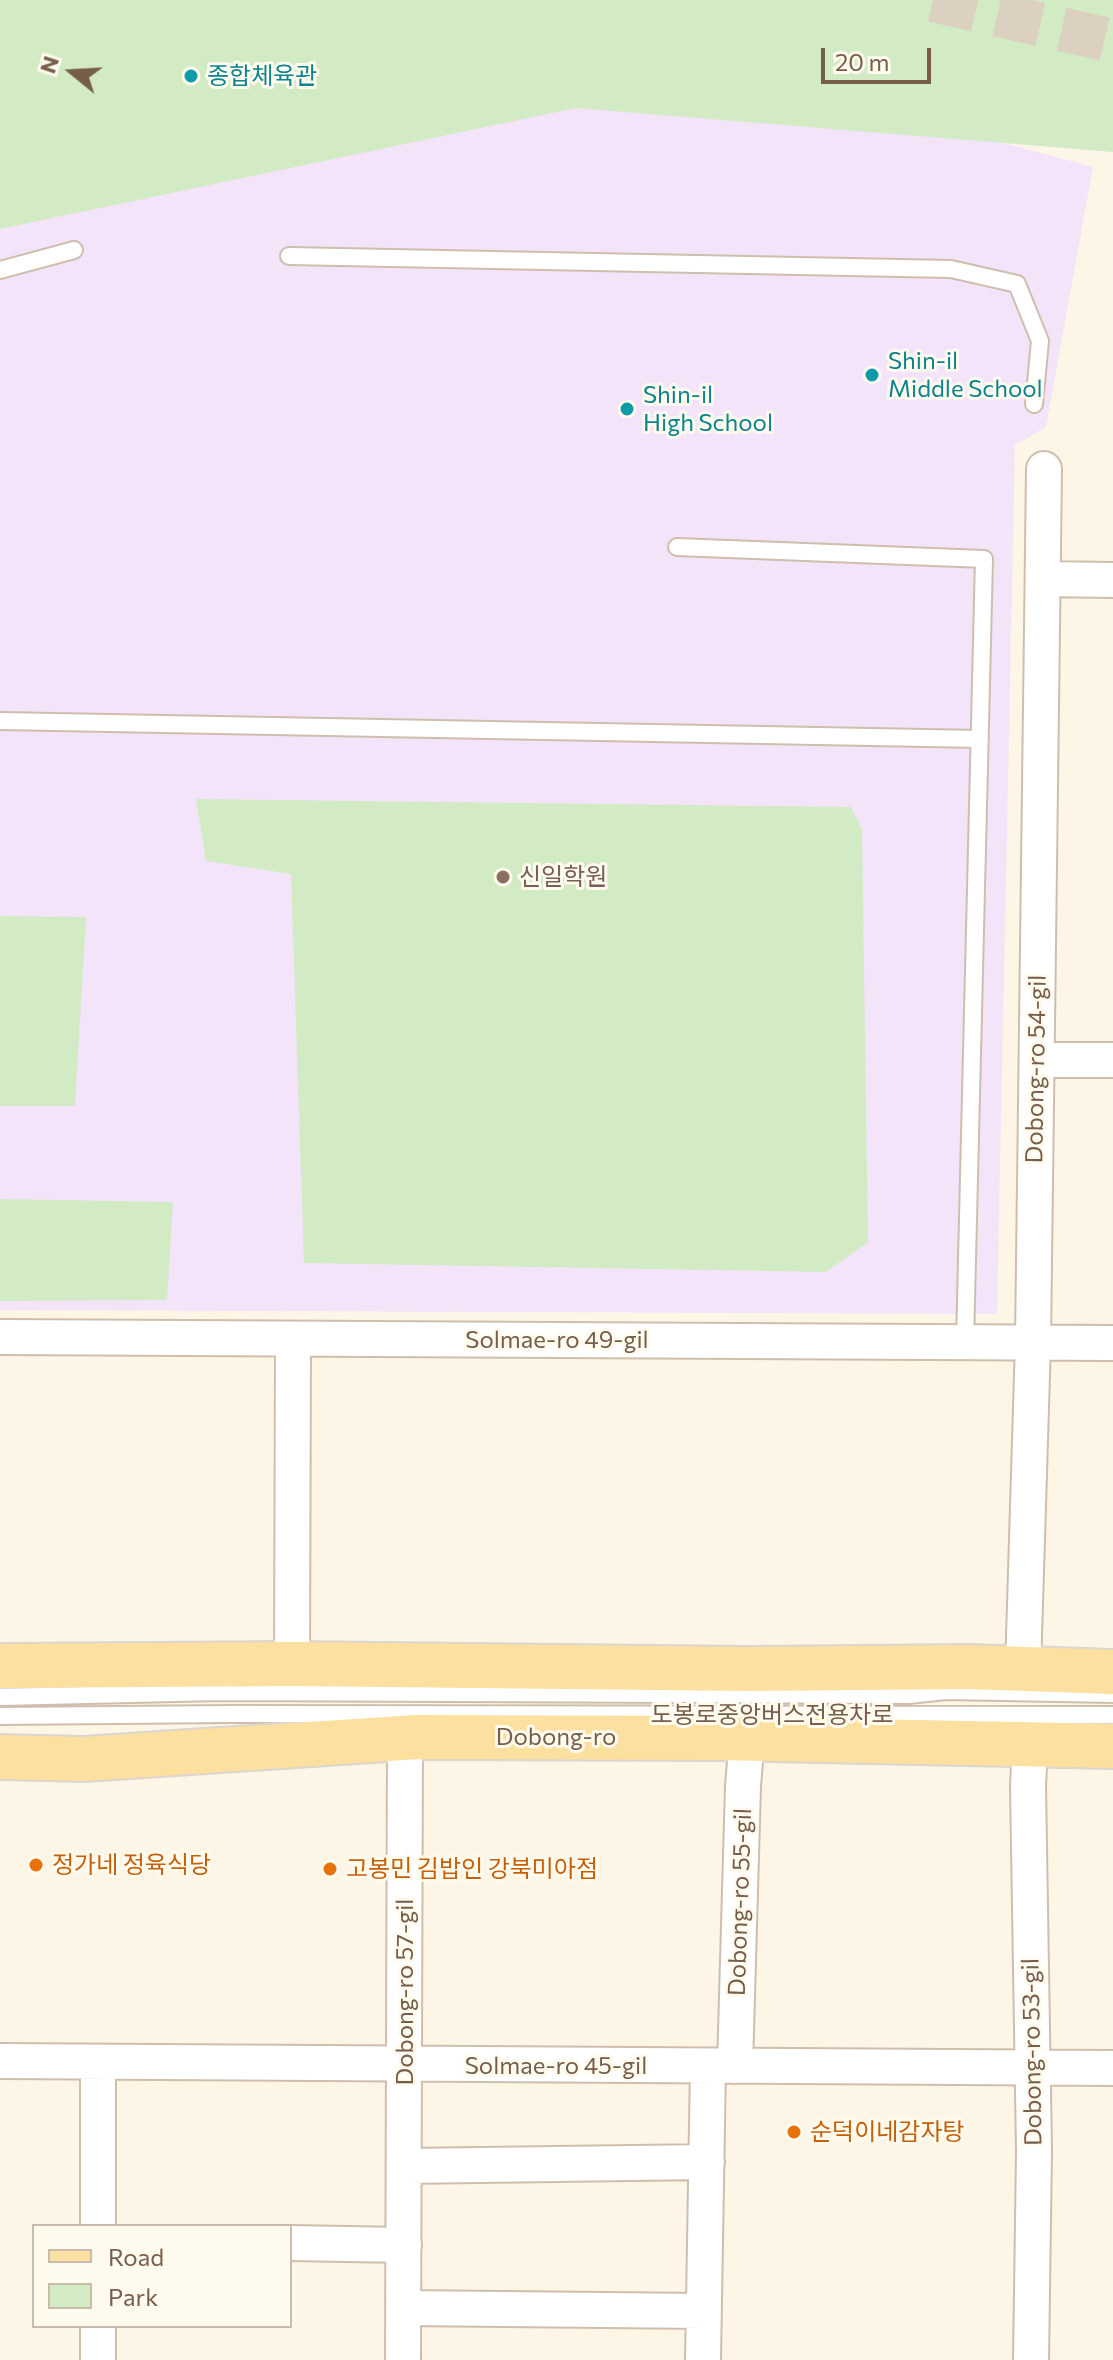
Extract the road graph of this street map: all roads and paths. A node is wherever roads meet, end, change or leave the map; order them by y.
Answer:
1 (74, 250) dead end
2 (289, 256) dead end
3 (0, 270) edge
4 (1034, 404) dead end
5 (1044, 469) dead end
6 (677, 547) dead end
7 (1043, 579) junction
8 (1113, 580) edge
9 (0, 721) edge
10 (980, 739) junction
11 (1037, 1060) junction
12 (1113, 1060) edge
13 (0, 1337) edge
14 (293, 1339) junction
15 (965, 1342) junction
16 (1033, 1342) junction
17 (1113, 1343) edge
18 (292, 1664) junction
19 (0, 1666) edge
20 (1023, 1670) junction
21 (1113, 1672) edge
22 (1113, 1694) edge
23 (0, 1697) edge
24 (466, 1714) junction
25 (539, 1714) junction
26 (0, 1716) edge
27 (1107, 1737) edge
28 (405, 1738) junction
29 (747, 1738) junction
30 (804, 1740) junction
31 (1030, 1745) junction
32 (253, 1748) junction
33 (0, 1757) edge
34 (0, 2061) edge
35 (98, 2062) junction
36 (406, 2065) junction
37 (722, 2066) junction
38 (1033, 2067) junction
39 (1113, 2068) edge
40 (707, 2162) junction
41 (405, 2166) junction
42 (98, 2224) edge
43 (292, 2243) edge
44 (404, 2245) junction
45 (403, 2308) junction
46 (704, 2311) junction
47 (98, 2328) edge
48 (98, 2360) edge
49 (403, 2360) edge
50 (703, 2360) edge
51 (1031, 2360) edge

1 - 3 lane
2 - 4 lane
5 - 7 street, Dobong-ro 54-gil
6 - 10 lane
7 - 8 street
7 - 11 street, Dobong-ro 54-gil
9 - 10 lane
10 - 15 lane
11 - 12 street
11 - 16 street, Dobong-ro 54-gil
13 - 14 street, Solmae-ro 49-gil
14 - 15 street, Solmae-ro 49-gil
14 - 18 street
15 - 16 street, Solmae-ro 49-gil
16 - 17 street, Solmae-ro 49-gil
16 - 20 street, Dobong-ro 54-gil
18 - 19 main road
18 - 20 main road
20 - 21 main road
22 - 23 lane
24 - 25 lane, 도봉로중앙버스전용차로
24 - 26 lane, 도봉로중앙버스전용차로
24 - 32 lane
25 - 27 lane, 도봉로중앙버스전용차로
25 - 30 lane
27 - 31 main road, Dobong-ro
28 - 29 main road, Dobong-ro
28 - 32 main road, Dobong-ro
28 - 36 street, Dobong-ro 57-gil
29 - 30 main road, Dobong-ro
29 - 37 street, Dobong-ro 55-gil
30 - 31 main road, Dobong-ro
31 - 38 street, Dobong-ro 53-gil
32 - 33 main road, Dobong-ro
34 - 35 street, Solmae-ro 45-gil
35 - 36 street, Solmae-ro 45-gil
35 - 42 street
36 - 37 street, Solmae-ro 45-gil
36 - 41 street, Dobong-ro 57-gil
37 - 38 street, Solmae-ro 45-gil
37 - 40 street, Dobong-ro 55-gil
38 - 39 street, Solmae-ro 45-gil
38 - 51 street, Dobong-ro 53-gil
40 - 41 street
40 - 46 street, Dobong-ro 55-gil
41 - 44 street, Dobong-ro 57-gil
43 - 44 street
44 - 45 street, Dobong-ro 57-gil
45 - 46 street
45 - 49 street, Dobong-ro 57-gil
46 - 50 street, Dobong-ro 55-gil
47 - 48 street

